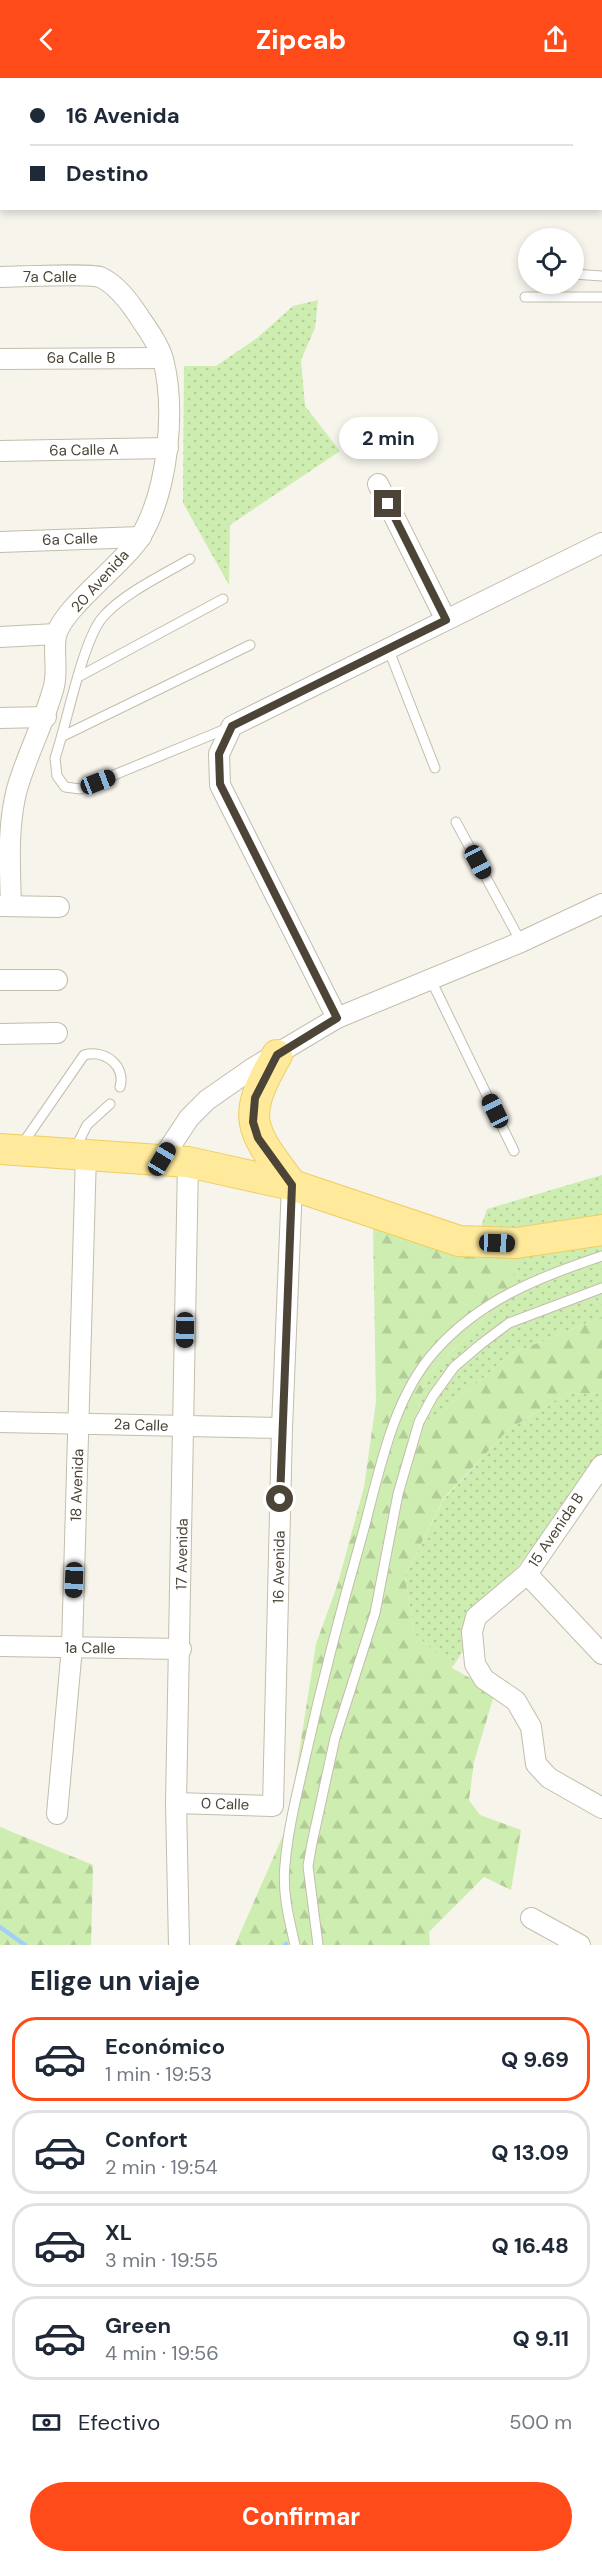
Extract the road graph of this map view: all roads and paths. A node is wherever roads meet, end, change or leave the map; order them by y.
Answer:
1 (584, 275) edge
2 (602, 276) edge
3 (0, 277) edge
4 (100, 277) joint
5 (525, 297) dead end
6 (602, 297) edge
7 (162, 358) junction
8 (0, 359) edge
9 (168, 448) junction
10 (0, 451) edge
11 (378, 484) dead end
12 (141, 537) junction
13 (0, 542) edge
14 (602, 543) edge
15 (190, 560) dead end
16 (223, 599) dead end
17 (446, 620) junction
18 (56, 634) junction
19 (0, 637) edge
20 (250, 645) dead end
21 (388, 648) junction
22 (80, 676) junction
23 (46, 717) junction
24 (0, 718) edge
25 (232, 726) junction
26 (63, 736) junction
27 (435, 768) dead end
28 (6, 814) edge
29 (456, 822) dead end
30 (602, 904) edge
31 (5, 906) edge
32 (59, 907) dead end
33 (521, 942) junction
34 (0, 980) edge
35 (57, 980) dead end
36 (431, 980) junction
37 (337, 1018) junction
38 (57, 1033) dead end
39 (0, 1034) edge
40 (277, 1055) junction
41 (120, 1087) dead end
42 (110, 1104) dead end
43 (9, 1150) edge
44 (514, 1151) dead end
45 (80, 1154) junction
46 (175, 1161) junction
47 (292, 1185) junction
48 (602, 1230) edge
49 (602, 1256) edge
50 (602, 1288) edge
51 (0, 1422) edge
52 (79, 1424) junction
53 (184, 1426) junction
54 (282, 1428) junction
55 (601, 1469) edge
56 (527, 1574) junction
57 (0, 1646) edge
58 (72, 1647) junction
59 (181, 1649) junction
60 (602, 1654) edge
61 (176, 1803) junction
62 (273, 1806) joint
63 (602, 1808) edge
64 (57, 1814) dead end
65 (531, 1918) dead end
66 (179, 1945) edge
67 (295, 1945) edge
68 (318, 1945) edge
69 (580, 1945) edge

1 - 2 lane
3 - 4 street, 7a Calle
4 - 7 street, 20 Avenida
5 - 6 lane
7 - 8 street, 6a Calle B
7 - 9 street, 20 Avenida
9 - 10 street, 6a Calle A
9 - 12 street, 20 Avenida
11 - 17 street
12 - 13 street, 6a Calle
12 - 18 street, 20 Avenida
14 - 17 street
15 - 22 lane
16 - 22 lane
17 - 21 street
18 - 19 street
18 - 23 street
20 - 26 lane
21 - 25 street
21 - 27 lane
22 - 26 lane
23 - 24 street
23 - 28 street
25 - 26 lane
25 - 37 street
28 - 31 street
29 - 33 lane
30 - 33 street
31 - 32 street
33 - 36 street
34 - 35 street
36 - 37 street
36 - 44 lane
37 - 40 street
38 - 39 street
40 - 46 street
40 - 47 main road
41 - 43 lane
42 - 45 lane
43 - 45 main road
45 - 46 main road
45 - 52 street, 18 Avenida
46 - 47 main road
46 - 53 street, 17 Avenida
47 - 48 main road
47 - 54 street, 16 Avenida
49 - 67 lane
50 - 68 lane
51 - 52 street, 2a Calle
52 - 53 street, 2a Calle
52 - 58 street, 18 Avenida
53 - 54 street, 2a Calle
53 - 59 street, 17 Avenida
54 - 62 street, 16 Avenida
55 - 56 street, 15 Avenida B
56 - 60 street
56 - 63 street, 15 Avenida B
57 - 58 street, 1a Calle
58 - 59 street, 1a Calle
58 - 64 street, 18 Avenida
59 - 61 street, 17 Avenida
61 - 62 street, 0 Calle
61 - 66 street, 17 Avenida
65 - 69 street

